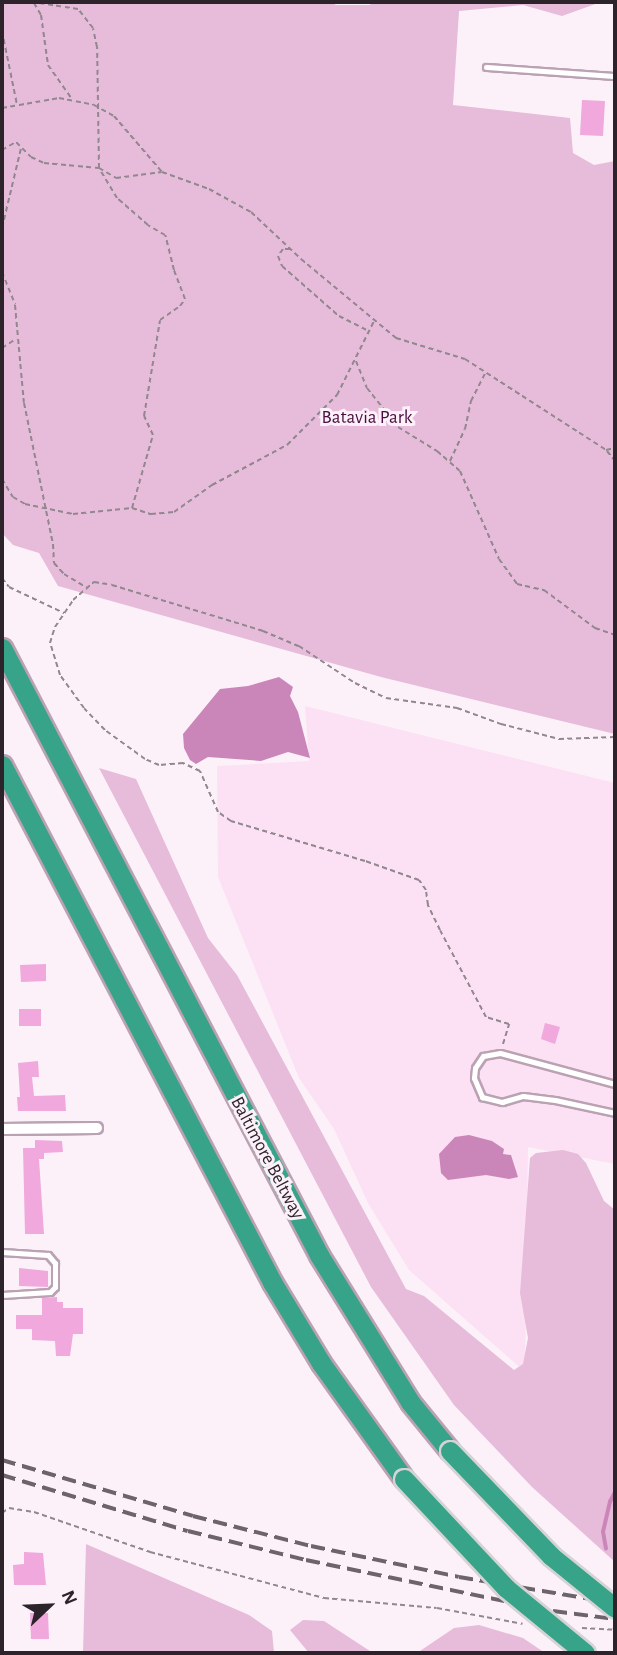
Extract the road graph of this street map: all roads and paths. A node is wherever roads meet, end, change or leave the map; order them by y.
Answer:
1 (2, 31) edge
2 (486, 67) dead end
3 (615, 76) edge
4 (73, 101) junction
5 (18, 105) junction
6 (99, 107) junction
7 (2, 108) edge
8 (22, 145) junction
9 (2, 150) edge
10 (99, 168) junction
11 (162, 172) junction
12 (2, 228) edge
13 (291, 249) junction
14 (2, 272) edge
15 (374, 320) junction
16 (369, 331) junction
17 (17, 338) junction
18 (2, 348) edge
19 (356, 361) junction
20 (485, 373) junction
21 (615, 448) edge
22 (606, 450) junction
23 (615, 461) edge
24 (450, 462) junction
25 (2, 479) edge
26 (43, 505) junction
27 (132, 508) junction
28 (2, 578) edge
29 (87, 587) junction
30 (65, 613) junction
31 (615, 635) edge
32 (2, 648) edge
33 (615, 737) edge
34 (2, 765) edge
35 (500, 1053) junction
36 (615, 1084) edge
37 (615, 1113) edge
38 (97, 1128) dead end
39 (2, 1129) edge
40 (2, 1252) edge
41 (2, 1295) edge
42 (2, 1513) edge
43 (615, 1608) edge
44 (528, 1625) dead end
45 (585, 1653) edge

1 - 5 path
2 - 3 lane
4 - 5 path
4 - 6 path
4 - 6 path
5 - 7 path
6 - 10 path
6 - 11 path
8 - 9 path
8 - 10 path
8 - 12 path
10 - 11 path
10 - 27 path
11 - 13 path
13 - 15 path
13 - 16 path
14 - 17 path
15 - 16 path
15 - 20 path
16 - 19 path
17 - 18 path
17 - 26 path
19 - 24 path
19 - 27 path
20 - 22 path
20 - 24 path
21 - 22 path
22 - 23 path
24 - 31 path
25 - 26 path
26 - 27 path
26 - 29 path
28 - 30 path
29 - 30 path
29 - 33 path
30 - 35 path
32 - 43 highway, Baltimore Beltway, bridge
34 - 45 highway, bridge
35 - 36 lane
35 - 37 lane
38 - 39 street
40 - 41 lane
42 - 44 path

